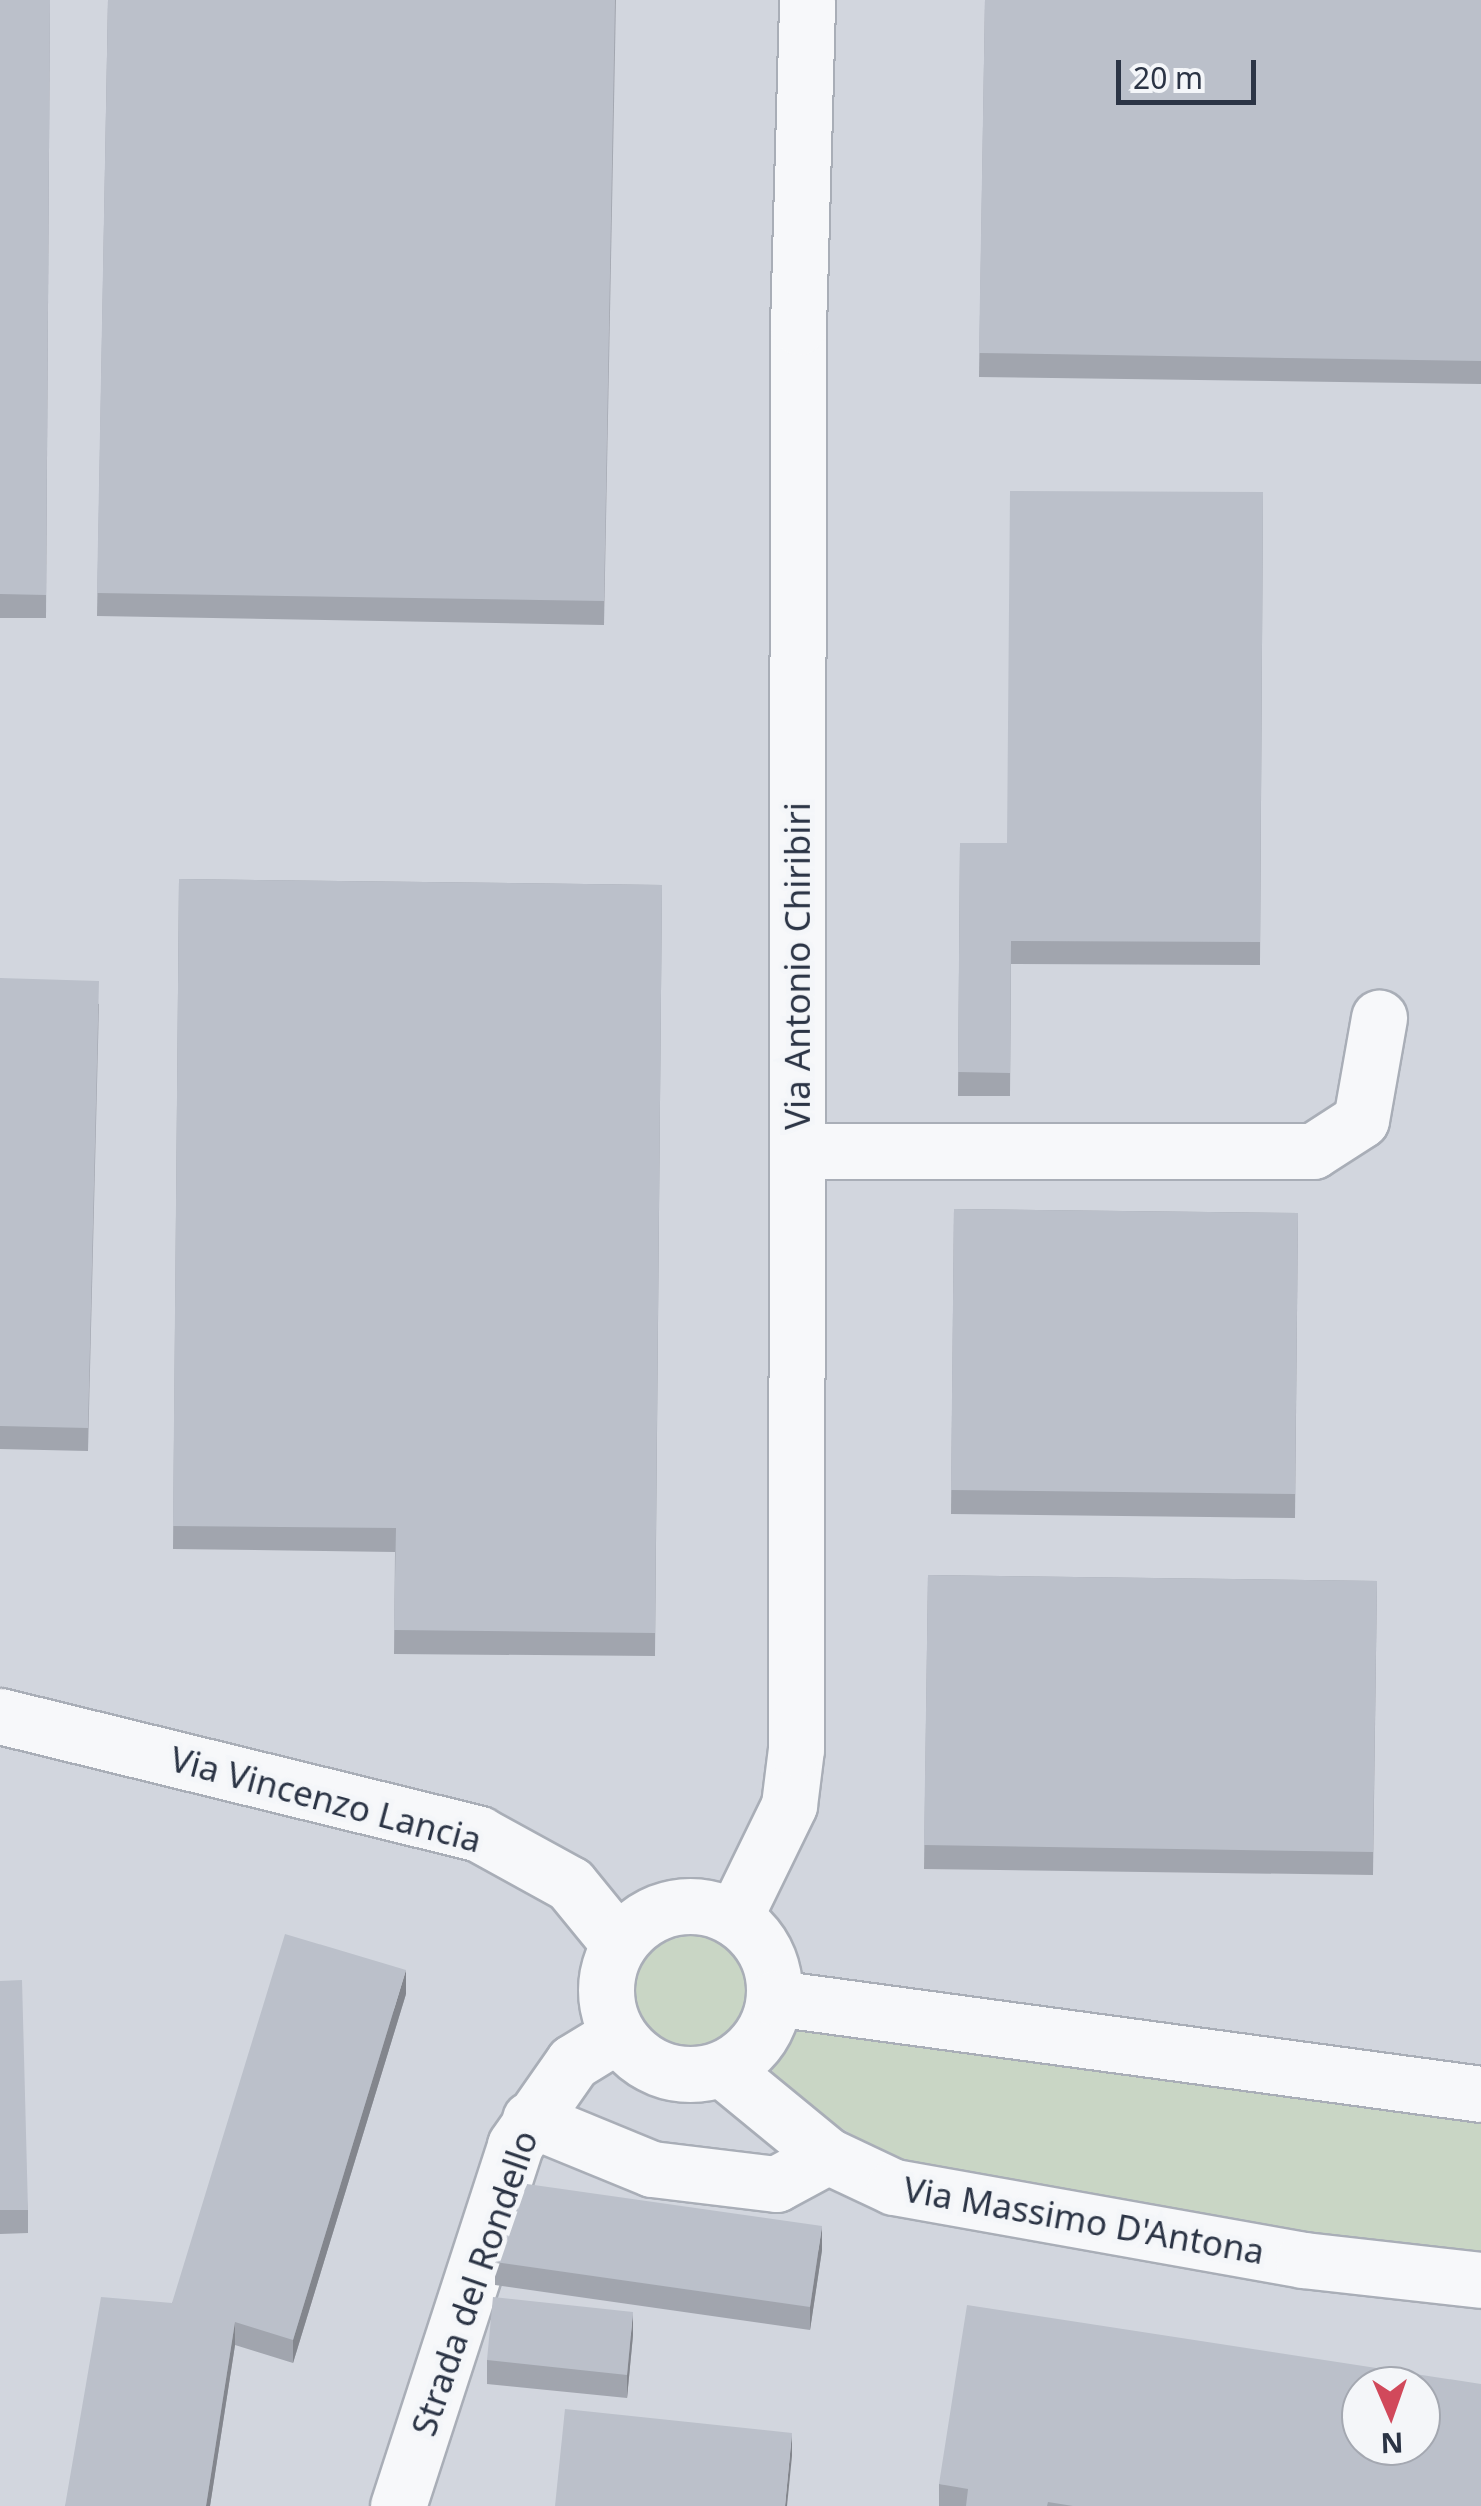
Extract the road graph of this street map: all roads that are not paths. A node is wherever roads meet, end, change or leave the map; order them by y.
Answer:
1 (806, 0) edge
2 (1379, 1018) dead end
3 (797, 1151) junction
4 (0, 1716) edge
5 (734, 1918) junction
6 (619, 1944) junction
7 (775, 1998) junction
8 (617, 2035) junction
9 (722, 2069) junction
10 (1481, 2094) edge
11 (530, 2119) junction
12 (828, 2156) junction
13 (1481, 2280) edge
14 (398, 2506) edge

1 - 3 street, Via Antonio Chiribiri
2 - 3 street
3 - 5 street, Via Antonio Chiribiri
4 - 6 street, Via Vincenzo Lancia
5 - 6 street
5 - 7 street
6 - 8 street
7 - 9 street
7 - 10 street
8 - 9 street
8 - 11 street, Strada del Rondello
9 - 12 street, Via Massimo D'Antona
11 - 12 street
11 - 14 street, Strada del Rondello
12 - 13 street, Via Massimo D'Antona

